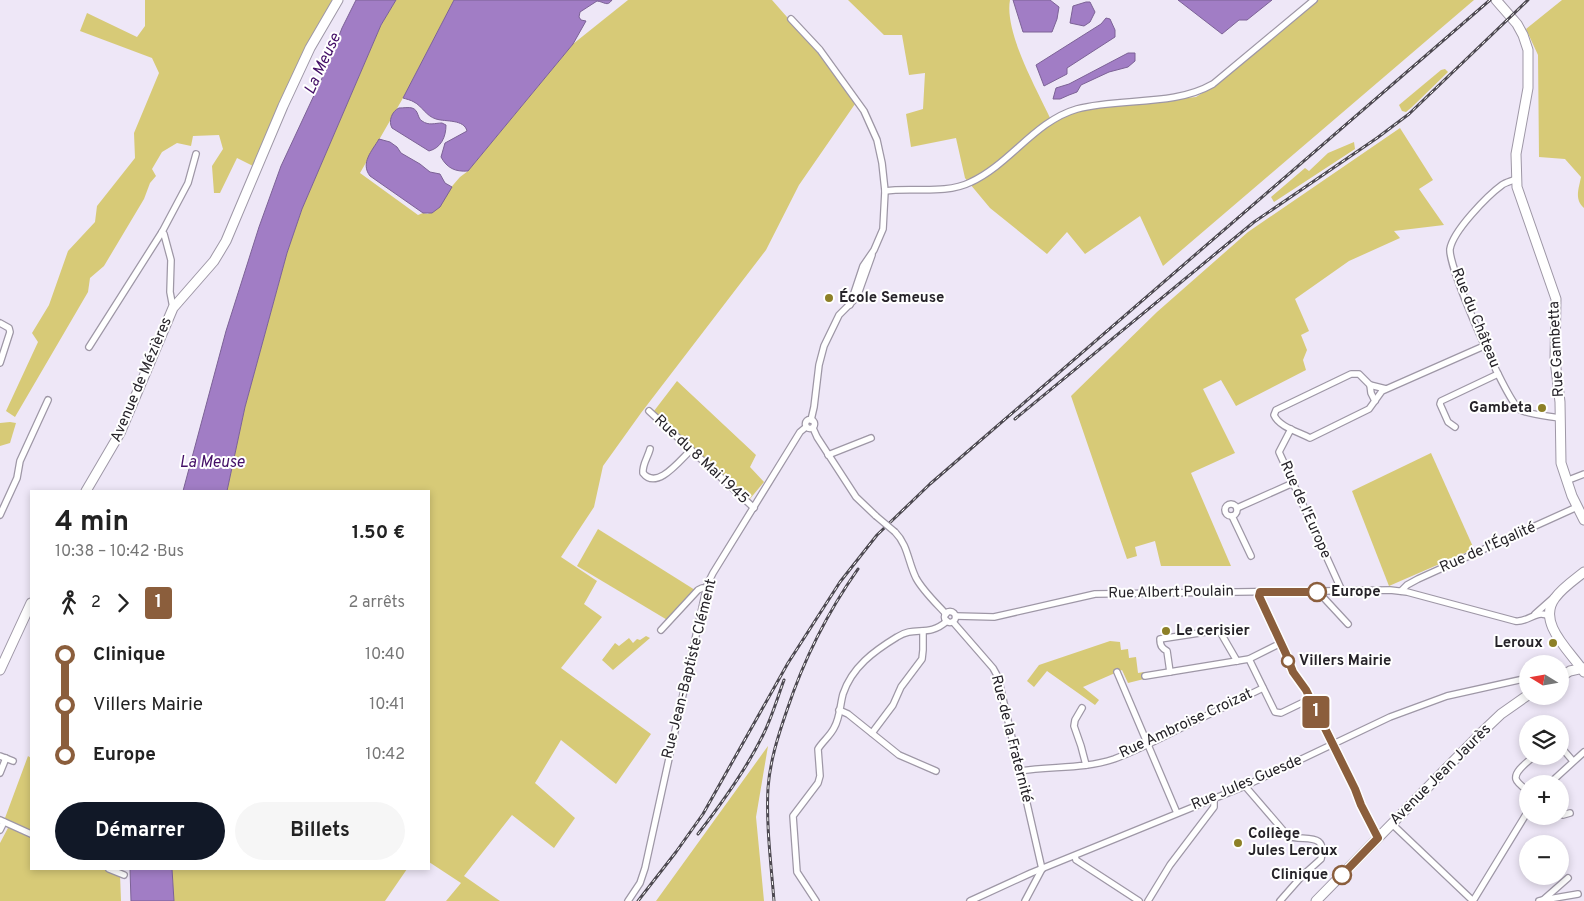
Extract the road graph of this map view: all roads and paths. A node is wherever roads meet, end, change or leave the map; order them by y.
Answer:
1 (338, 0) edge
2 (1314, 0) edge
3 (1496, 0) edge
4 (791, 19) dead end
5 (196, 154) dead end
6 (1516, 179) junction
7 (885, 191) junction
8 (162, 232) junction
9 (173, 308) junction
10 (0, 323) edge
11 (1484, 346) junction
12 (89, 347) dead end
13 (0, 363) edge
14 (1498, 374) junction
15 (1370, 385) junction
16 (1386, 389) junction
17 (48, 400) dead end
18 (1375, 400) junction
19 (648, 411) dead end
20 (1560, 418) junction
21 (1455, 427) dead end
22 (810, 428) junction
23 (1291, 429) junction
24 (872, 438) dead end
25 (650, 448) dead end
26 (691, 450) junction
27 (828, 455) junction
28 (1584, 474) edge
29 (1566, 481) junction
30 (1293, 483) junction
31 (87, 490) edge
32 (1576, 507) junction
33 (754, 508) junction
34 (1237, 508) junction
35 (0, 515) edge
36 (1232, 516) junction
37 (1584, 520) edge
38 (1251, 556) dead end
39 (1584, 572) edge
40 (707, 588) junction
41 (1342, 591) junction
42 (1260, 592) junction
43 (1321, 592) junction
44 (1401, 592) junction
45 (1555, 597) junction
46 (30, 605) edge
47 (946, 614) junction
48 (1535, 614) junction
49 (1549, 616) junction
50 (952, 620) junction
51 (1348, 624) dead end
52 (661, 630) dead end
53 (923, 631) junction
54 (1281, 643) junction
55 (1249, 659) junction
56 (1236, 661) junction
57 (1583, 669) edge
58 (0, 670) edge
59 (1117, 672) dead end
60 (1170, 672) junction
61 (1569, 672) edge
62 (1145, 676) dead end
63 (1519, 680) edge
64 (1263, 688) junction
65 (1310, 699) junction
66 (1519, 702) edge
67 (1082, 708) dead end
68 (839, 710) junction
69 (872, 733) junction
70 (1149, 744) junction
71 (1332, 745) junction
72 (1584, 752) edge
73 (1569, 756) edge
74 (3, 757) edge
75 (13, 761) dead end
76 (1574, 761) junction
77 (1086, 765) junction
78 (1524, 765) edge
79 (936, 771) dead end
80 (1020, 771) junction
81 (0, 773) edge
82 (1559, 775) edge
83 (1519, 783) edge
84 (1245, 786) junction
85 (1214, 798) junction
86 (1177, 813) junction
87 (2, 821) edge
88 (1392, 824) junction
89 (1520, 825) edge
90 (0, 830) edge
91 (30, 834) edge
92 (1378, 838) junction
93 (1075, 856) junction
94 (1042, 869) junction
95 (112, 870) edge
96 (124, 875) dead end
97 (1560, 885) edge
98 (1578, 894) dead end
99 (628, 901) edge
100 (816, 901) edge
101 (970, 901) edge
102 (1025, 901) edge
103 (1139, 901) edge
104 (1148, 901) edge
105 (1280, 901) edge
106 (1316, 901) edge
107 (1473, 901) edge
108 (1541, 901) edge

1 - 9 main road, Avenue de Mézières
2 - 7 street
3 - 6 main road, Rue Gambetta
4 - 7 street
5 - 8 street
6 - 11 street, Rue du Château
6 - 20 main road, Rue Gambetta
7 - 22 street
8 - 9 street
8 - 12 street
9 - 31 main road, Avenue de Mézières
10 - 13 street
11 - 14 street, Rue du Château
11 - 16 street
14 - 20 street, Rue du Château
14 - 21 street
15 - 16 street
15 - 18 street
15 - 23 street
16 - 18 street
17 - 35 street
18 - 23 street
19 - 26 street, Rue du 8 Mai 1945
20 - 29 main road, Rue Gambetta
22 - 27 street
22 - 33 street, Rue Jean-Baptiste Clément
23 - 30 street, Rue de l'Europe
24 - 27 street
25 - 26 street
26 - 33 street, Rue du 8 Mai 1945
27 - 47 street, bridge
28 - 29 street
29 - 32 main road, Rue Gambetta
30 - 34 street
30 - 41 street, Rue de l'Europe
32 - 37 main road, Rue Gambetta
32 - 44 street, Rue de l'Égalité
33 - 40 street, Rue Jean-Baptiste Clément
34 - 36 street
34 - 36 street
36 - 38 street
39 - 45 main road
40 - 52 street
40 - 99 street, Rue Jean-Baptiste Clément
41 - 43 street, Rue Albert Poulain
41 - 44 street, Rue Albert Poulain
42 - 43 street, Rue Albert Poulain
42 - 50 street, Rue Albert Poulain
42 - 54 street
43 - 51 street
44 - 48 street, Rue Albert Poulain
45 - 48 street
45 - 49 main road
46 - 58 main road
47 - 50 street
47 - 50 street, Rue Albert Poulain
48 - 49 street
49 - 57 main road
50 - 53 street
50 - 80 street, Rue de la Fraternité
53 - 68 street
53 - 69 street
54 - 55 street
54 - 65 street
55 - 56 street
55 - 64 street, Rue Ambroise Croizat
56 - 60 street
56 - 60 street
57 - 61 main road
59 - 70 street
60 - 62 street
63 - 71 street, Rue Jules Guesde
64 - 65 street, Rue Ambroise Croizat
64 - 70 street, Rue Ambroise Croizat
65 - 71 street
66 - 88 main road, Avenue Jean Jaurès
67 - 77 street
68 - 69 street
68 - 100 street
69 - 79 street
70 - 77 street, Rue Ambroise Croizat
70 - 86 street
71 - 84 street, Rue Jules Guesde
71 - 92 street
72 - 76 street
73 - 76 street
74 - 75 street
74 - 81 street
76 - 82 street
77 - 80 street, Rue Ambroise Croizat
78 - 83 street
80 - 94 street, Rue de la Fraternité
84 - 85 street, Rue Jules Guesde
84 - 105 street
85 - 86 street, Rue Jules Guesde
85 - 104 street
86 - 93 street, Rue Jules Guesde
87 - 90 street
87 - 91 street
88 - 92 main road, Avenue Jean Jaurès
88 - 107 street
89 - 107 street
92 - 106 main road, Avenue Jean Jaurès
93 - 94 street, Rue Jules Guesde
93 - 103 street
94 - 101 street, Rue Jules Guesde
94 - 102 street
95 - 96 street
97 - 108 street
98 - 108 street

